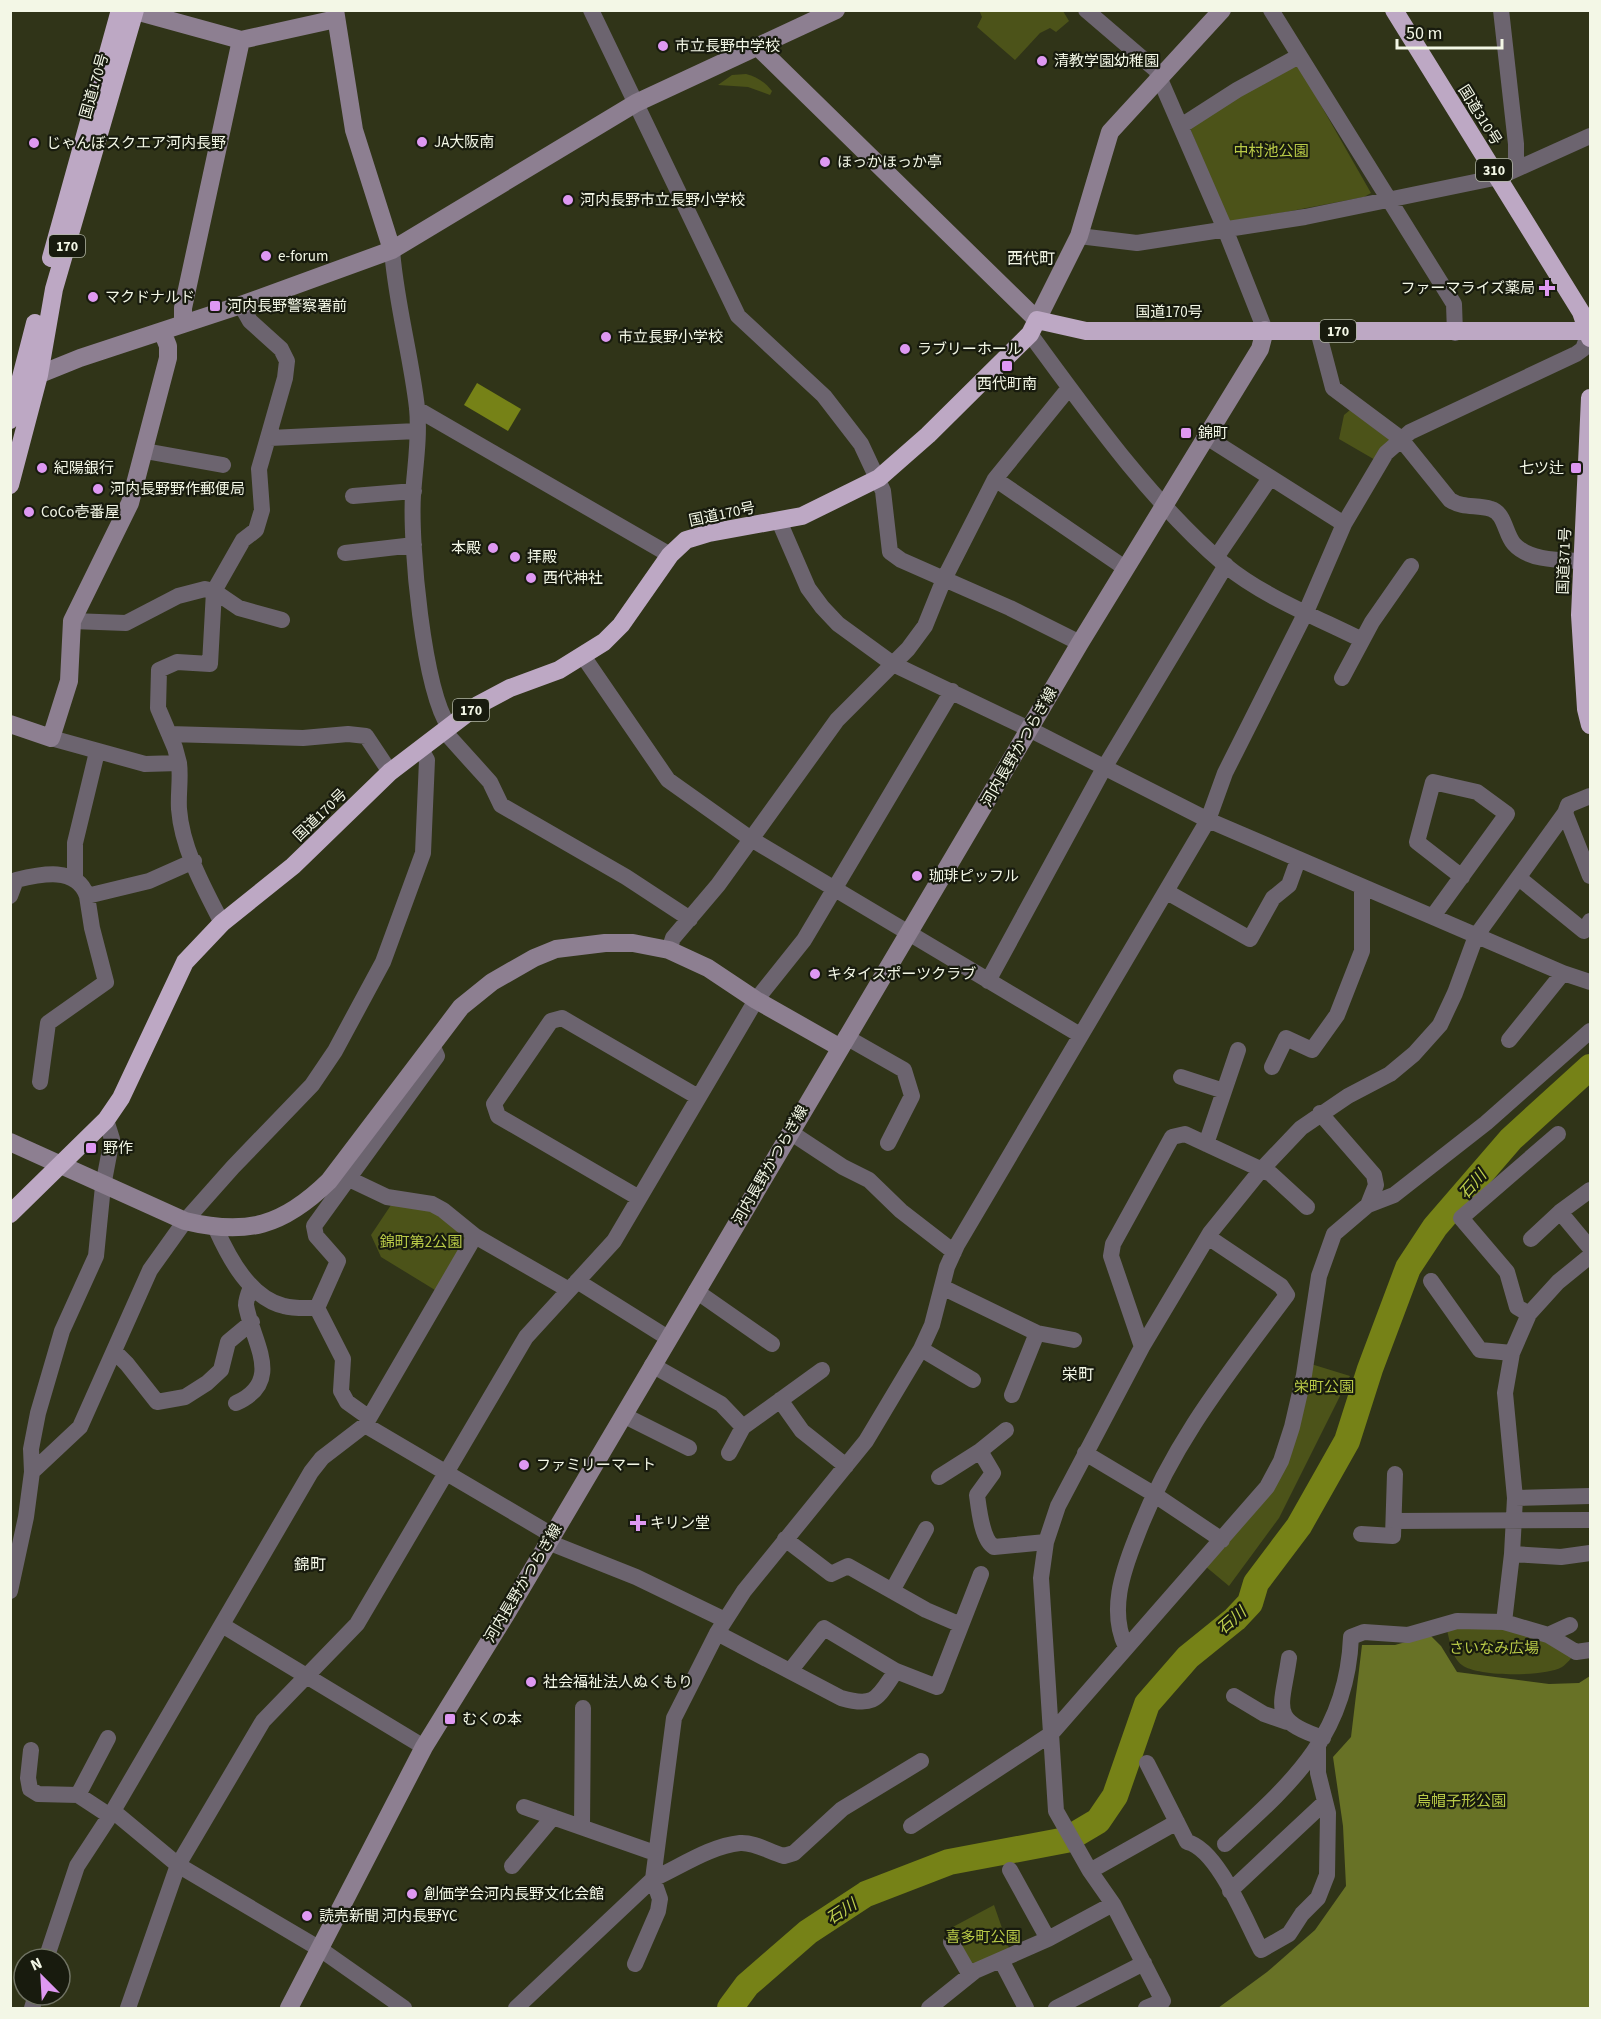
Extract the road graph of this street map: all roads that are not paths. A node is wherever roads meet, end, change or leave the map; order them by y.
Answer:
1 (591, 10) edge
2 (836, 10) edge
3 (1086, 10) edge
4 (1222, 10) edge
5 (1271, 10) edge
6 (1394, 10) edge
7 (1501, 10) edge
8 (130, 11) edge
9 (336, 15) edge
10 (241, 40) junction
11 (758, 47) junction
12 (1299, 56) junction
13 (1160, 79) junction
14 (636, 103) junction
15 (1181, 126) junction
16 (1590, 136) edge
17 (1516, 169) junction
18 (1499, 177) junction
19 (1387, 199) junction
20 (1225, 229) junction
21 (1079, 236) junction
22 (392, 250) junction
23 (241, 305) junction
24 (183, 324) junction
25 (1034, 327) junction
26 (1265, 330) junction
27 (162, 331) junction
28 (1318, 331) junction
29 (1590, 331) edge
30 (1455, 333) junction
31 (1590, 338) edge
32 (39, 375) junction
33 (15, 383) edge
34 (1070, 388) junction
35 (1590, 398) edge
36 (417, 409) junction
37 (10, 420) edge
38 (417, 431) junction
39 (1205, 436) junction
40 (270, 438) junction
41 (1400, 438) junction
42 (145, 452) junction
43 (1588, 460) edge
44 (223, 465) dead end
45 (879, 478) junction
46 (1270, 478) junction
47 (995, 479) junction
48 (10, 485) edge
49 (414, 491) junction
50 (353, 496) dead end
51 (1165, 505) junction
52 (779, 521) junction
53 (1344, 525) junction
54 (414, 545) junction
55 (345, 553) dead end
56 (670, 555) junction
57 (1221, 561) junction
58 (1582, 561) junction
59 (1411, 566) dead end
60 (1125, 568) junction
61 (944, 579) junction
62 (214, 591) junction
63 (1306, 612) junction
64 (72, 621) junction
65 (282, 621) dead end
66 (1362, 640) junction
67 (1080, 643) junction
68 (584, 656) junction
69 (893, 664) junction
70 (1342, 678) dead end
71 (952, 691) junction
72 (1589, 715) edge
73 (10, 724) edge
74 (446, 729) junction
75 (1029, 729) junction
76 (169, 734) junction
77 (51, 738) junction
78 (421, 749) junction
79 (98, 752) junction
80 (179, 763) junction
81 (1104, 768) junction
82 (390, 772) junction
83 (1590, 796) edge
84 (1565, 813) junction
85 (1208, 820) junction
86 (751, 839) junction
87 (1298, 860) junction
88 (194, 861) junction
89 (1590, 876) edge
90 (1462, 877) junction
91 (1519, 878) junction
92 (75, 879) junction
93 (12, 885) edge
94 (1362, 887) junction
95 (835, 889) junction
96 (1167, 892) junction
97 (87, 896) junction
98 (1433, 916) junction
99 (690, 919) junction
100 (1590, 921) edge
101 (222, 923) junction
102 (910, 933) junction
103 (1476, 936) junction
104 (669, 950) junction
105 (1563, 973) junction
106 (988, 981) junction
107 (1590, 982) edge
108 (756, 1000) junction
109 (1590, 1032) edge
110 (1080, 1035) junction
111 (1509, 1040) dead end
112 (842, 1042) junction
113 (432, 1045) junction
114 (1238, 1050) dead end
115 (1272, 1067) dead end
116 (1181, 1077) dead end
117 (40, 1082) dead end
118 (1224, 1091) junction
119 (699, 1097) junction
120 (1320, 1113) junction
121 (106, 1120) junction
122 (790, 1132) junction
123 (1558, 1134) dead end
124 (10, 1142) edge
125 (888, 1143) dead end
126 (1206, 1144) junction
127 (62, 1166) junction
128 (1261, 1170) junction
129 (347, 1178) junction
130 (104, 1186) junction
131 (1590, 1190) edge
132 (639, 1198) junction
133 (1368, 1205) junction
134 (1307, 1207) dead end
135 (1560, 1212) junction
136 (10, 1214) edge
137 (185, 1221) junction
138 (216, 1229) junction
139 (475, 1236) junction
140 (1208, 1238) junction
141 (1531, 1239) dead end
142 (1590, 1248) edge
143 (954, 1252) junction
144 (1590, 1256) edge
145 (1431, 1281) dead end
146 (573, 1286) junction
147 (251, 1287) junction
148 (942, 1287) junction
149 (696, 1291) junction
150 (317, 1308) junction
151 (1529, 1314) junction
152 (252, 1322) junction
153 (1037, 1333) junction
154 (668, 1338) junction
155 (1074, 1340) dead end
156 (772, 1344) dead end
157 (1142, 1347) junction
158 (921, 1349) junction
159 (114, 1351) junction
160 (1512, 1353) junction
161 (652, 1365) junction
162 (822, 1370) dead end
163 (973, 1380) dead end
164 (1012, 1395) dead end
165 (780, 1400) junction
166 (236, 1403) dead end
167 (622, 1415) junction
168 (367, 1421) junction
169 (743, 1427) junction
170 (1006, 1430) dead end
171 (689, 1448) dead end
172 (980, 1451) junction
173 (1085, 1453) junction
174 (729, 1454) dead end
175 (846, 1466) junction
176 (32, 1472) junction
177 (445, 1474) junction
178 (1395, 1474) dead end
179 (939, 1477) dead end
180 (1152, 1493) junction
181 (1590, 1497) edge
182 (1515, 1498) junction
183 (1590, 1520) edge
184 (1394, 1521) junction
185 (1514, 1521) junction
186 (926, 1528) dead end
187 (1361, 1534) dead end
188 (550, 1538) junction
189 (785, 1539) junction
190 (1222, 1540) junction
191 (1046, 1542) junction
192 (1590, 1553) edge
193 (1512, 1554) junction
194 (981, 1574) dead end
195 (11, 1586) edge
196 (892, 1591) junction
197 (1504, 1622) junction
198 (222, 1625) junction
199 (961, 1625) junction
200 (1570, 1625) dead end
201 (721, 1627) junction
202 (1548, 1635) junction
203 (1126, 1647) junction
204 (1590, 1650) edge
205 (1289, 1658) dead end
206 (790, 1671) junction
207 (896, 1671) junction
208 (308, 1676) junction
209 (1234, 1696) dead end
210 (583, 1708) dead end
211 (1287, 1722) junction
212 (1051, 1734) junction
213 (108, 1738) dead end
214 (1320, 1742) junction
215 (424, 1747) junction
216 (31, 1750) dead end
217 (921, 1761) dead end
218 (1147, 1763) dead end
219 (78, 1795) junction
220 (1325, 1802) junction
221 (524, 1807) dead end
222 (112, 1814) junction
223 (553, 1817) junction
224 (1177, 1822) junction
225 (912, 1826) dead end
226 (582, 1827) junction
227 (1225, 1844) dead end
228 (655, 1853) junction
229 (178, 1864) junction
230 (512, 1866) dead end
231 (1010, 1870) dead end
232 (1090, 1871) junction
233 (653, 1879) junction
234 (1230, 1891) junction
235 (1113, 1904) junction
236 (1048, 1939) junction
237 (951, 1942) dead end
238 (50, 1947) edge
239 (320, 1949) junction
240 (1001, 1960) junction
241 (1144, 1963) junction
242 (635, 1964) dead end
243 (970, 1975) junction
244 (548, 1977) junction
245 (937, 2005) edge
246 (128, 2008) edge
247 (289, 2008) edge
248 (404, 2008) edge
249 (516, 2008) edge
250 (532, 2008) edge
251 (1026, 2008) edge
252 (1056, 2008) edge
253 (1146, 2008) edge

1 - 14 street
2 - 11 street
3 - 13 street
4 - 13 street
5 - 12 street
6 - 18 highway, 国道310号 / 310
7 - 17 street
8 - 10 street
8 - 32 highway, 国道170号 / 170
8 - 33 highway, 国道170号 / 170
9 - 10 street
9 - 22 street
10 - 24 street
11 - 14 street
11 - 25 street
12 - 15 street
12 - 19 street
13 - 15 street
13 - 21 street
14 - 22 street
14 - 45 street
15 - 20 street
16 - 17 street
17 - 18 street
18 - 19 street
18 - 29 highway, 国道310号 / 310
19 - 20 street
19 - 30 street
20 - 21 street
20 - 26 street
21 - 25 street
22 - 23 street
22 - 36 street
23 - 24 street
23 - 40 street
24 - 27 street
25 - 26 highway, 国道170号 / 170
25 - 34 street
25 - 45 highway, 国道170号 / 170
26 - 28 highway, 国道170号 / 170
26 - 39 street, 河内長野かつらぎ線
27 - 32 street
27 - 42 street
28 - 30 highway, 国道170号 / 170
28 - 41 street
29 - 30 highway, 国道170号 / 170
29 - 31 highway
29 - 41 street
32 - 33 street
32 - 48 highway, 国道170号 / 170
33 - 37 highway, 国道170号 / 170
34 - 47 street
34 - 51 street
35 - 43 highway, 国道371号
36 - 38 street
36 - 56 street
38 - 40 street
38 - 49 street
39 - 46 street
39 - 51 street, 河内長野かつらぎ線
40 - 62 street
41 - 53 street
41 - 58 street
42 - 44 street
42 - 64 street
43 - 58 highway, 国道371号
45 - 52 highway, 国道170号 / 170
45 - 61 street
46 - 53 street
46 - 57 street
47 - 60 street
47 - 61 street
49 - 50 street
49 - 54 street
51 - 57 street
51 - 60 street, 河内長野かつらぎ線
52 - 56 highway, 国道170号 / 170
52 - 69 street
53 - 63 street
54 - 55 street
54 - 74 street
56 - 68 highway, 国道170号 / 170
57 - 63 street
57 - 81 street
58 - 72 highway, 国道371号
59 - 66 street
60 - 67 street, 河内長野かつらぎ線
61 - 67 street
61 - 69 street
62 - 64 street
62 - 65 street
62 - 76 street
63 - 66 street
63 - 85 street
64 - 77 street
66 - 70 street
67 - 75 street, 河内長野かつらぎ線
68 - 74 highway, 国道170号 / 170
68 - 86 street
69 - 71 street
69 - 86 street
71 - 75 street
71 - 95 street
73 - 77 street
74 - 78 highway, 国道170号 / 170
74 - 99 street
75 - 81 street
75 - 102 street, 河内長野かつらぎ線
76 - 80 street
76 - 82 street
77 - 79 street
78 - 82 highway, 国道170号 / 170
78 - 137 street
79 - 80 street
79 - 92 street
80 - 88 street
81 - 85 street
81 - 106 street
82 - 101 highway, 国道170号 / 170
83 - 84 street
84 - 89 street
84 - 91 street
85 - 87 street
85 - 96 street
86 - 95 street
86 - 99 street
87 - 94 street
87 - 96 street
88 - 97 street
88 - 101 street
90 - 90 street
90 - 98 street
91 - 100 street
91 - 103 street
92 - 93 street
92 - 97 street
94 - 98 street
94 - 115 street
95 - 102 street
95 - 108 street
96 - 110 street
97 - 117 street
98 - 103 street
99 - 104 street
101 - 121 highway, 国道170号 / 170
102 - 106 street
102 - 112 street, 河内長野かつらぎ線
103 - 105 street
103 - 120 street
104 - 108 street
104 - 113 street
105 - 107 street
105 - 111 street
106 - 110 street
108 - 112 street
108 - 119 street
109 - 133 street
110 - 143 street
112 - 122 street, 河内長野かつらぎ線
112 - 125 street
113 - 129 street
113 - 138 street
114 - 118 street
116 - 118 street
118 - 126 street
119 - 132 street
119 - 132 street
120 - 128 street
120 - 133 street
121 - 127 highway, 国道170号 / 170
121 - 130 street
122 - 143 street
122 - 149 street, 河内長野かつらぎ線
123 - 151 street
124 - 127 street
126 - 128 street
126 - 157 street
127 - 130 street
127 - 136 highway, 国道170号 / 170
128 - 134 street
128 - 140 street
129 - 139 street
129 - 150 street
130 - 137 street
130 - 176 street
131 - 135 street
132 - 146 street
133 - 190 street
135 - 141 street
135 - 142 street
137 - 138 street
137 - 159 street
138 - 147 street
139 - 146 street
139 - 168 street
140 - 157 street
140 - 180 street
143 - 148 street
144 - 151 street
145 - 160 street
146 - 154 street
146 - 177 street
147 - 150 street
147 - 152 street
148 - 153 street
148 - 158 street
149 - 154 street, 河内長野かつらぎ線
149 - 156 street
150 - 168 street
151 - 160 street
152 - 159 street
152 - 166 street
153 - 155 street
153 - 164 street
154 - 161 street, 河内長野かつらぎ線
157 - 173 street
158 - 163 street
158 - 175 street
159 - 176 street
160 - 182 street
161 - 167 street, 河内長野かつらぎ線
161 - 169 street
162 - 165 street
165 - 169 street
165 - 175 street
167 - 171 street
167 - 188 street, 河内長野かつらぎ線
168 - 177 street
168 - 198 street
169 - 174 street
170 - 172 street
172 - 179 street
172 - 191 street
173 - 180 street
173 - 191 street
175 - 189 street
176 - 195 street
177 - 188 street
177 - 208 street
178 - 184 street
180 - 190 street
180 - 203 street
181 - 182 street
182 - 185 street
183 - 185 street
184 - 185 street
184 - 187 street
185 - 193 street
186 - 196 street
188 - 201 street
188 - 215 street, 河内長野かつらぎ線
189 - 196 street
189 - 201 street
190 - 203 street
191 - 212 street
192 - 193 street
193 - 197 street
194 - 199 street
196 - 199 street
197 - 202 street
197 - 214 street
198 - 208 street
198 - 222 street
199 - 207 street
200 - 202 street
201 - 206 street
201 - 228 street
202 - 204 street
203 - 212 street
205 - 211 street
206 - 207 street
206 - 207 street
208 - 215 street
208 - 229 street
209 - 211 street
210 - 226 street
211 - 214 street
212 - 225 street
212 - 232 street
213 - 219 street
214 - 220 street
214 - 227 street
215 - 239 street, 河内長野かつらぎ線
216 - 219 street
217 - 233 street
218 - 224 street
219 - 222 street
220 - 234 street
220 - 234 street
221 - 223 street
222 - 229 street
222 - 238 street
223 - 226 street
223 - 230 street
224 - 232 street
224 - 234 street
226 - 228 street
228 - 233 street
229 - 239 street
229 - 246 street
231 - 236 street
232 - 235 street
233 - 242 street
233 - 244 street
235 - 236 street
235 - 241 street
236 - 240 street
237 - 243 street
239 - 247 street, 河内長野かつらぎ線
239 - 248 street
240 - 243 street
240 - 251 street
241 - 252 street
241 - 253 street
243 - 245 street
244 - 249 street
244 - 250 street

